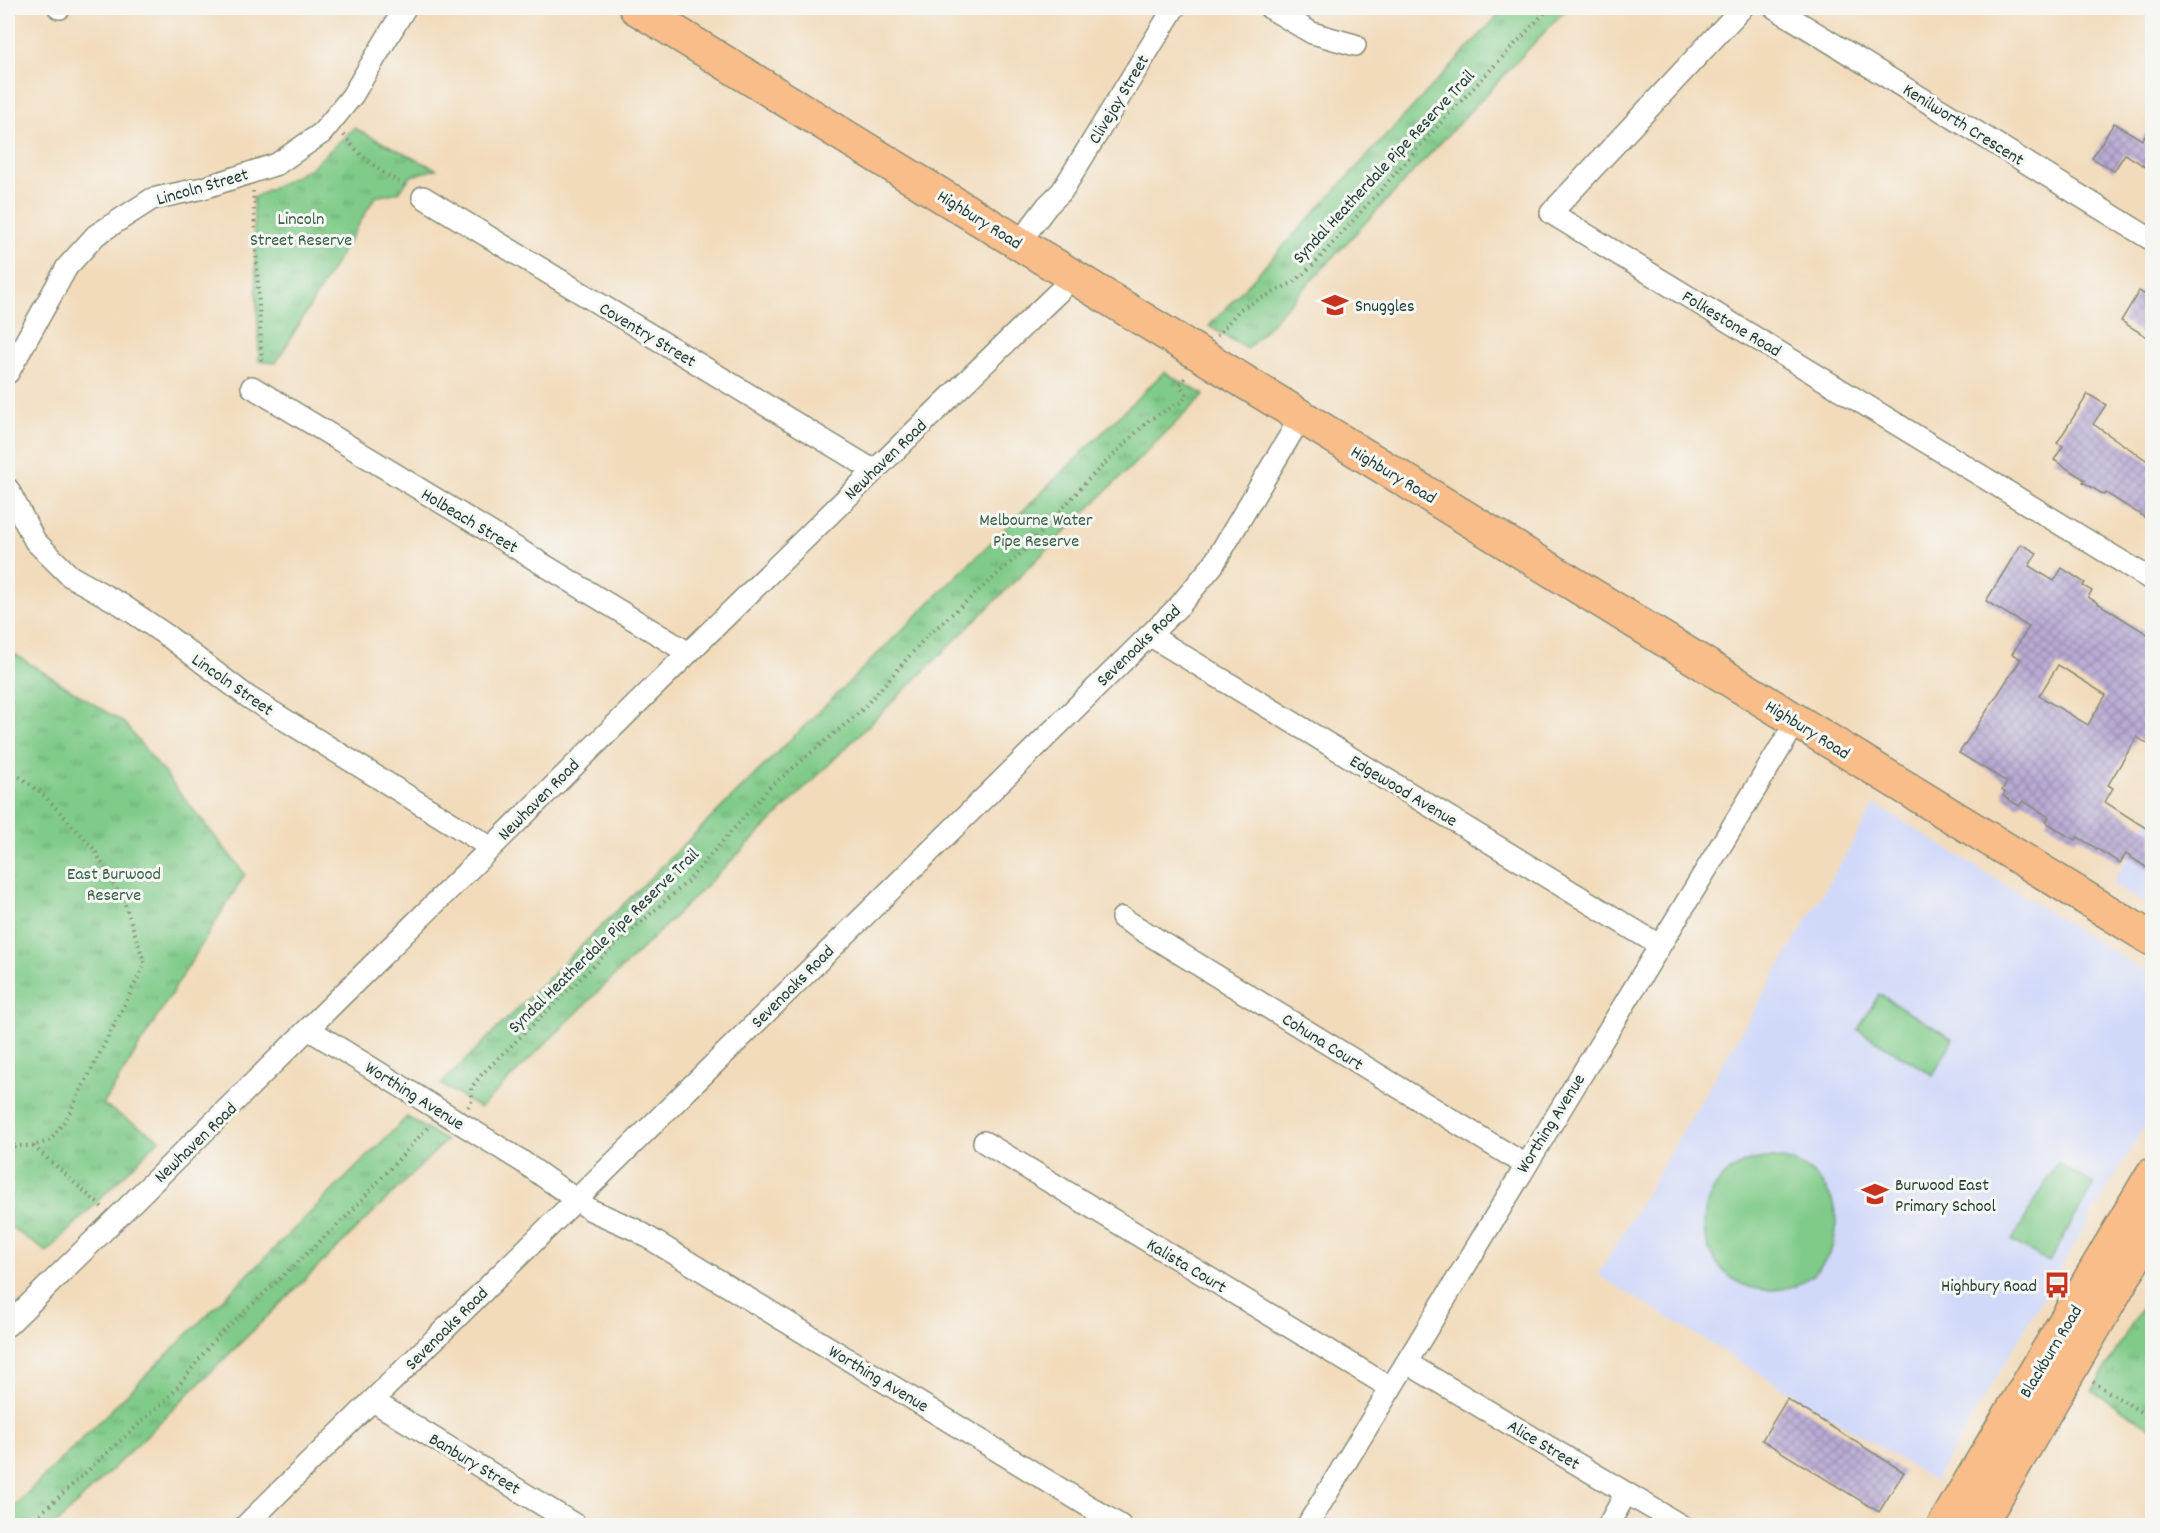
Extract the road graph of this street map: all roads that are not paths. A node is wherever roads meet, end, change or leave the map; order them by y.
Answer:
1 (405, 8) edge
2 (636, 8) edge
3 (1174, 8) edge
4 (1270, 8) edge
5 (1742, 8) edge
6 (1775, 8) edge
7 (1355, 45) dead end
8 (414, 192) road end
9 (2152, 240) edge
10 (1027, 248) junction
11 (1074, 277) junction
12 (8, 374) edge
13 (252, 387) dead end
14 (1301, 417) junction
15 (873, 470) junction
16 (8, 489) edge
17 (2152, 580) edge
18 (1149, 634) junction
19 (687, 652) junction
20 (1796, 722) junction
21 (490, 847) junction
22 (1122, 918) dead end
23 (2152, 939) edge
24 (1659, 945) junction
25 (310, 1030) junction
26 (984, 1142) dead end
27 (1524, 1164) junction
28 (2152, 1175) edge
29 (579, 1195) junction
30 (2152, 1228) edge
31 (8, 1325) edge
32 (1407, 1363) junction
33 (1391, 1388) junction
34 (373, 1401) junction
35 (1626, 1493) junction
36 (245, 1526) edge
37 (577, 1526) edge
38 (1122, 1526) edge
39 (1307, 1526) edge
40 (1608, 1526) edge
41 (1682, 1526) edge
42 (1944, 1526) edge
43 (1979, 1526) edge

1 - 12 street, Lincoln Street
2 - 10 main road, Highbury Road
3 - 10 street, Clivejay Street
4 - 7 street
5 - 17 street, Folkestone Road
6 - 9 street, Kenilworth Crescent
8 - 15 street, Coventry Street
10 - 11 main road, Highbury Road
11 - 14 main road, Highbury Road
11 - 15 street, Newhaven Road
13 - 19 street, Holbeach Street
14 - 18 street, Sevenoaks Road
14 - 20 main road, Highbury Road
15 - 19 street, Newhaven Road
16 - 21 street, Lincoln Street
18 - 24 street, Edgewood Avenue
18 - 29 street, Sevenoaks Road
19 - 21 street, Newhaven Road
20 - 23 main road, Highbury Road
20 - 24 street, Worthing Avenue
21 - 25 street, Newhaven Road
22 - 27 street, Cohuna Court
24 - 27 street, Worthing Avenue
25 - 29 street, Worthing Avenue
25 - 31 street, Newhaven Road
26 - 33 street, Kalista Court
27 - 32 street, Worthing Avenue
28 - 42 main road, Blackburn Road
29 - 34 street, Sevenoaks Road
29 - 38 street, Worthing Avenue
30 - 43 main road, Blackburn Road
32 - 33 street, Worthing Avenue
32 - 35 street, Alice Street
33 - 39 street, Worthing Avenue
34 - 36 street, Sevenoaks Road
34 - 37 street, Banbury Street
35 - 40 street
35 - 41 street, Alice Street

